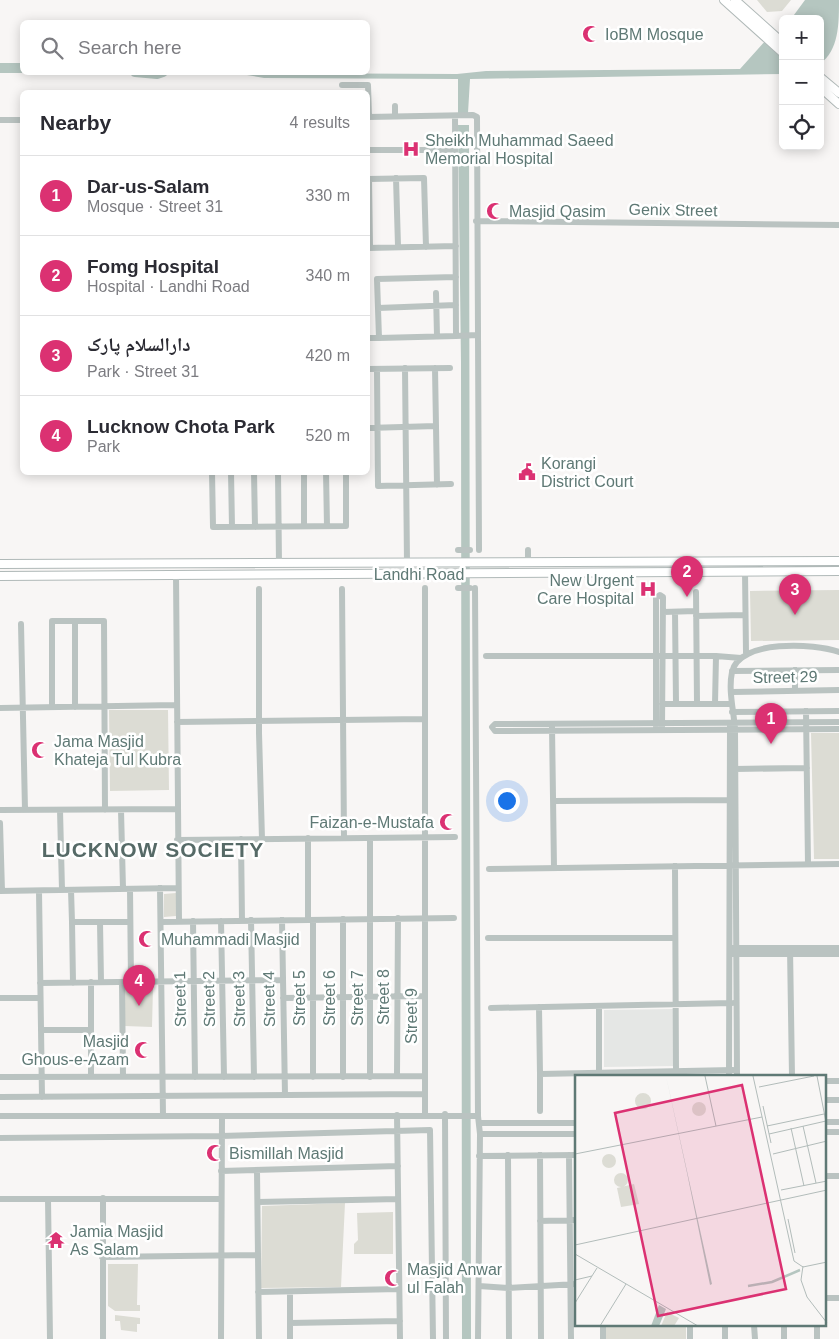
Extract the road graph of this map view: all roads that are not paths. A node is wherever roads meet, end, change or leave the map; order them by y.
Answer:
1 (724, 0) edge
2 (735, 0) edge
3 (771, 38) junction
4 (779, 41) edge
5 (779, 49) edge
6 (824, 80) edge
7 (342, 85) dead end
8 (368, 90) edge
9 (824, 91) edge
10 (839, 93) edge
11 (839, 104) edge
12 (395, 106) dead end
13 (395, 116) junction
14 (456, 116) junction
15 (370, 117) edge
16 (0, 120) edge
17 (20, 120) edge
18 (370, 150) edge
19 (455, 150) junction
20 (370, 178) edge
21 (396, 178) junction
22 (476, 221) junction
23 (839, 225) edge
24 (398, 246) junction
25 (456, 246) junction
26 (426, 247) junction
27 (370, 248) edge
28 (456, 277) junction
29 (436, 293) dead end
30 (456, 305) junction
31 (436, 306) junction
32 (378, 308) junction
33 (474, 335) junction
34 (437, 336) junction
35 (457, 336) junction
36 (370, 338) edge
37 (379, 338) junction
38 (405, 368) junction
39 (435, 368) junction
40 (450, 368) dead end
41 (370, 369) edge
42 (376, 369) junction
43 (406, 426) junction
44 (436, 426) junction
45 (370, 428) edge
46 (376, 428) junction
47 (212, 475) edge
48 (231, 475) edge
49 (254, 475) edge
50 (278, 475) edge
51 (304, 475) edge
52 (326, 475) edge
53 (346, 475) edge
54 (451, 484) dead end
55 (406, 486) junction
56 (437, 486) junction
57 (279, 526) junction
58 (304, 526) junction
59 (327, 526) junction
60 (232, 527) junction
61 (254, 527) junction
62 (458, 550) dead end
63 (470, 550) dead end
64 (479, 550) dead end
65 (528, 550) dead end
66 (839, 561) edge
67 (407, 563) junction
68 (528, 563) junction
69 (0, 564) edge
70 (279, 564) junction
71 (839, 571) edge
72 (745, 572) junction
73 (176, 575) junction
74 (3, 577) edge
75 (342, 588) dead end
76 (425, 588) dead end
77 (458, 588) dead end
78 (259, 589) dead end
79 (696, 592) dead end
80 (663, 612) junction
81 (675, 612) junction
82 (696, 614) junction
83 (745, 615) junction
84 (75, 621) junction
85 (21, 624) dead end
86 (839, 652) edge
87 (746, 653) junction
88 (486, 656) dead end
89 (660, 656) junction
90 (676, 656) junction
91 (697, 656) junction
92 (716, 656) junction
93 (740, 658) junction
94 (795, 670) junction
95 (839, 670) edge
96 (732, 671) junction
97 (795, 690) junction
98 (839, 690) edge
99 (732, 692) junction
100 (676, 703) junction
101 (697, 703) junction
102 (662, 704) junction
103 (715, 704) junction
104 (732, 704) junction
105 (176, 705) junction
106 (75, 707) junction
107 (104, 707) junction
108 (0, 708) edge
109 (23, 708) junction
110 (52, 708) junction
111 (806, 711) junction
112 (839, 711) edge
113 (425, 719) junction
114 (343, 720) junction
115 (259, 721) junction
116 (176, 722) junction
117 (732, 722) junction
118 (839, 722) edge
119 (659, 726) junction
120 (806, 726) junction
121 (552, 727) junction
122 (839, 729) edge
123 (807, 768) junction
124 (735, 770) junction
125 (733, 800) junction
126 (553, 801) junction
127 (177, 809) junction
128 (0, 810) edge
129 (25, 810) junction
130 (60, 810) junction
131 (105, 810) junction
132 (121, 810) junction
133 (0, 823) edge
134 (425, 837) junction
135 (455, 837) dead end
136 (308, 838) junction
137 (344, 838) junction
138 (370, 838) junction
139 (241, 839) junction
140 (262, 839) junction
141 (177, 840) junction
142 (808, 864) junction
143 (839, 864) edge
144 (733, 865) junction
145 (675, 866) junction
146 (554, 868) junction
147 (489, 869) dead end
148 (160, 888) junction
149 (178, 888) junction
150 (126, 889) junction
151 (62, 890) junction
152 (71, 890) junction
153 (1, 891) edge
154 (39, 891) junction
155 (398, 918) junction
156 (425, 918) junction
157 (454, 918) dead end
158 (343, 919) junction
159 (371, 919) junction
160 (242, 920) junction
161 (251, 920) junction
162 (282, 920) junction
163 (311, 920) junction
164 (193, 921) junction
165 (221, 921) junction
166 (72, 922) junction
167 (100, 922) junction
168 (130, 922) junction
169 (161, 922) junction
170 (179, 922) junction
171 (488, 938) dead end
172 (675, 938) junction
173 (839, 948) edge
174 (733, 951) junction
175 (790, 951) junction
176 (839, 954) edge
177 (283, 980) junction
178 (194, 981) junction
179 (222, 981) junction
180 (252, 981) junction
181 (91, 982) junction
182 (101, 982) junction
183 (122, 982) junction
184 (131, 982) junction
185 (162, 982) junction
186 (40, 983) junction
187 (73, 983) junction
188 (397, 996) junction
189 (425, 996) junction
190 (313, 997) junction
191 (343, 997) junction
192 (370, 997) junction
193 (0, 998) edge
194 (40, 998) junction
195 (283, 998) junction
196 (732, 1003) junction
197 (676, 1004) junction
198 (599, 1006) junction
199 (539, 1007) junction
200 (491, 1008) dead end
201 (41, 1030) junction
202 (91, 1030) junction
203 (676, 1072) junction
204 (599, 1073) junction
205 (729, 1073) edge
206 (737, 1073) edge
207 (540, 1074) junction
208 (792, 1075) edge
209 (313, 1076) junction
210 (343, 1076) junction
211 (370, 1076) junction
212 (397, 1076) junction
213 (425, 1076) junction
214 (0, 1077) edge
215 (41, 1077) junction
216 (91, 1077) junction
217 (123, 1077) junction
218 (162, 1077) junction
219 (194, 1077) junction
220 (224, 1077) junction
221 (254, 1077) junction
222 (285, 1077) junction
223 (826, 1081) edge
224 (839, 1081) edge
225 (425, 1094) junction
226 (285, 1095) junction
227 (162, 1096) junction
228 (0, 1097) edge
229 (42, 1097) junction
230 (826, 1100) edge
231 (839, 1100) edge
232 (540, 1111) dead end
233 (445, 1114) junction
234 (397, 1115) junction
235 (425, 1115) junction
236 (475, 1115) junction
237 (0, 1116) edge
238 (163, 1116) junction
239 (222, 1117) junction
240 (826, 1122) edge
241 (839, 1122) edge
242 (480, 1123) junction
243 (575, 1123) edge
244 (397, 1130) junction
245 (826, 1132) edge
246 (839, 1132) edge
247 (480, 1134) junction
248 (575, 1134) edge
249 (221, 1136) junction
250 (0, 1138) edge
251 (540, 1155) junction
252 (573, 1155) edge
253 (479, 1156) junction
254 (508, 1156) junction
255 (398, 1166) junction
256 (257, 1170) junction
257 (221, 1171) junction
258 (826, 1176) edge
259 (839, 1176) edge
260 (103, 1198) junction
261 (221, 1198) junction
262 (0, 1199) edge
263 (48, 1199) junction
264 (398, 1199) junction
265 (258, 1202) junction
266 (574, 1220) edge
267 (540, 1221) junction
268 (258, 1255) junction
269 (220, 1257) junction
270 (102, 1258) junction
271 (574, 1284) edge
272 (479, 1286) junction
273 (508, 1288) junction
274 (541, 1288) junction
275 (399, 1289) junction
276 (258, 1292) junction
277 (290, 1292) junction
278 (826, 1298) edge
279 (839, 1298) edge
280 (400, 1321) junction
281 (290, 1323) junction
282 (603, 1326) edge
283 (690, 1326) edge
284 (725, 1326) edge
285 (754, 1326) edge
286 (784, 1326) edge
287 (817, 1326) edge
288 (50, 1339) edge
289 (103, 1339) edge
290 (221, 1339) edge
291 (259, 1339) edge
292 (290, 1339) edge
293 (400, 1339) edge
294 (433, 1339) edge
295 (446, 1339) edge
296 (478, 1339) edge
297 (508, 1339) edge
298 (541, 1339) edge
299 (571, 1339) edge
300 (603, 1339) edge
301 (690, 1339) edge
302 (725, 1339) edge
303 (754, 1339) edge
304 (784, 1339) edge
305 (817, 1339) edge

1 - 3 main road
2 - 3 main road
3 - 4 main road
3 - 5 main road
6 - 10 main road
7 - 8 street
9 - 11 main road
12 - 13 street
13 - 14 street
13 - 15 street
14 - 19 street
14 - 22 street
16 - 17 street
18 - 19 street
19 - 25 street
20 - 21 street
21 - 24 street
21 - 26 street
22 - 23 street, Genix Street
22 - 33 street
24 - 26 street
24 - 27 street
25 - 26 street
25 - 28 street
28 - 30 street
28 - 32 street
29 - 31 street
30 - 31 street
30 - 35 street
31 - 32 street
31 - 34 street
32 - 37 street
33 - 35 street
33 - 64 street
34 - 35 street
34 - 37 street
36 - 37 street
38 - 39 street
38 - 42 street
38 - 43 street
39 - 40 street
39 - 44 street
41 - 42 street
42 - 46 street
43 - 44 street
43 - 46 street
43 - 55 street
44 - 56 street
45 - 46 street
46 - 55 street
47 - 60 street
48 - 60 street
49 - 61 street
50 - 57 street
51 - 58 street
52 - 59 street
53 - 59 street
54 - 56 street
55 - 56 street
55 - 67 street
57 - 58 street
57 - 61 street
57 - 70 street
58 - 59 street
60 - 61 street
62 - 63 street
65 - 68 street
66 - 68 main road, Landhi Road
67 - 68 main road, Landhi Road
67 - 70 main road, Landhi Road
69 - 70 main road, Landhi Road
71 - 72 main road, Landhi Road
72 - 73 main road, Landhi Road
72 - 83 street
73 - 74 main road, Landhi Road
73 - 105 street
75 - 114 street
76 - 113 street, Street 9
77 - 236 street
78 - 115 street
79 - 82 street
80 - 81 street
80 - 89 street
80 - 89 street
81 - 82 street
81 - 90 street
82 - 83 street
82 - 91 street
83 - 87 street
84 - 106 street
84 - 107 street
84 - 110 street
85 - 109 street
86 - 87 street
87 - 93 street
88 - 89 street
89 - 90 street
89 - 102 street
89 - 119 street
90 - 91 street
90 - 100 street
91 - 92 street
91 - 101 street
92 - 93 street
92 - 103 street
93 - 96 street
94 - 95 street
94 - 96 street
94 - 97 street
96 - 99 street
97 - 98 street, Street 29
97 - 99 street, Street 29
99 - 104 street
100 - 101 street
100 - 102 street
101 - 103 street
102 - 119 street
103 - 104 street
104 - 117 street
105 - 107 street
105 - 116 street
106 - 107 street
106 - 110 street
107 - 131 street
108 - 109 street
109 - 110 street
109 - 129 street
111 - 112 street
111 - 117 street
111 - 120 street
113 - 114 street
113 - 134 street, Street 9
114 - 115 street
114 - 137 street
115 - 116 street
115 - 140 street
116 - 127 street
117 - 119 street
117 - 120 street
117 - 124 street
117 - 125 street
118 - 120 street
119 - 121 street
120 - 122 street
120 - 123 street
121 - 121 street
121 - 126 street
123 - 124 street
123 - 142 street
124 - 125 street
125 - 126 street
125 - 144 street
126 - 146 street
127 - 132 street
127 - 141 street
128 - 129 street
129 - 130 street
130 - 131 street
130 - 151 street
131 - 132 street
132 - 150 street
133 - 153 street
134 - 135 street
134 - 138 street
134 - 156 street, Street 9
136 - 137 street
136 - 140 street
136 - 163 street, Street 5
137 - 138 street
138 - 159 street, Street 7
139 - 140 street
139 - 141 street
139 - 160 street
141 - 149 street
142 - 143 street
142 - 144 street
144 - 145 street
144 - 174 street
145 - 146 street
145 - 172 street
146 - 147 street
148 - 149 street
148 - 150 street
148 - 169 street
149 - 170 street
150 - 152 street
150 - 168 street
151 - 152 street
151 - 154 street
152 - 166 street
153 - 154 street
154 - 186 street
155 - 156 street
155 - 159 street
155 - 188 street, Street 8
156 - 157 street
156 - 189 street, Street 9
158 - 159 street
158 - 163 street
158 - 191 street, Street 6
159 - 192 street, Street 7
160 - 161 street
160 - 165 street
161 - 162 street
161 - 180 street, Street 3
162 - 163 street
162 - 177 street, Street 4
163 - 190 street, Street 5
164 - 165 street
164 - 170 street
164 - 178 street, Street 1
165 - 179 street, Street 2
166 - 167 street
166 - 187 street
167 - 168 street
167 - 182 street
168 - 184 street
169 - 170 street
169 - 185 street
171 - 172 street
172 - 197 street
173 - 175 street
174 - 175 street
174 - 196 street
175 - 176 street
175 - 208 street
177 - 180 street
177 - 195 street, Street 4
178 - 179 street
178 - 185 street
178 - 219 street, Street 1
179 - 180 street
179 - 220 street, Street 2
180 - 221 street, Street 3
181 - 182 street
181 - 187 street
181 - 202 street
182 - 183 street
183 - 184 street
183 - 217 street
184 - 185 street
185 - 218 street
186 - 187 street
186 - 194 street
188 - 189 street
188 - 192 street
188 - 212 street, Street 8
189 - 213 street, Street 9
190 - 191 street
190 - 195 street
190 - 209 street, Street 5
191 - 192 street
191 - 210 street, Street 6
192 - 211 street, Street 7
193 - 194 street
194 - 201 street
195 - 222 street, Street 4
196 - 197 street
196 - 205 street
196 - 206 street
197 - 198 street
197 - 203 street
198 - 199 street
198 - 204 street
199 - 200 street
199 - 207 street
201 - 202 street
201 - 215 street
202 - 216 street
203 - 204 street
203 - 205 street
204 - 207 street
205 - 206 street
207 - 232 street
209 - 210 street
209 - 222 street
210 - 211 street
211 - 212 street
212 - 213 street
213 - 225 street, Street 9
214 - 215 street
215 - 216 street
215 - 229 street
216 - 217 street
217 - 218 street
218 - 219 street
218 - 227 street
219 - 220 street
220 - 221 street
221 - 222 street
222 - 226 street, Street 4
223 - 224 street
225 - 226 street
225 - 235 street, Street 9
226 - 227 street
227 - 229 street
227 - 238 street
228 - 229 street
230 - 231 street
233 - 235 street
233 - 236 street
233 - 295 street
234 - 235 street
234 - 239 street
234 - 244 street
236 - 242 street
237 - 238 street
238 - 239 street
239 - 249 street
240 - 241 street
242 - 243 street
242 - 247 street
244 - 249 street
244 - 255 street
244 - 294 street
245 - 246 street
247 - 248 street
247 - 253 street
249 - 250 street
249 - 257 street
251 - 252 street
251 - 254 street
251 - 267 street
252 - 266 street
253 - 254 street
253 - 272 street
254 - 273 street
255 - 256 street
255 - 264 street
256 - 257 street
256 - 265 street
257 - 261 street
258 - 259 street
260 - 261 street
260 - 263 street
260 - 270 street
261 - 269 street
262 - 263 street
263 - 288 street
264 - 265 street
264 - 275 street
265 - 268 street
266 - 267 street
266 - 271 street
267 - 274 street
268 - 269 street
268 - 276 street
269 - 270 street
269 - 290 street
270 - 289 street
271 - 274 street
271 - 299 street
272 - 273 street
272 - 296 street
273 - 274 street
273 - 297 street
274 - 298 street
275 - 277 street
275 - 280 street
276 - 277 street
276 - 291 street
277 - 281 street
278 - 279 street
280 - 281 street
280 - 293 street
281 - 292 street
282 - 300 street
283 - 301 street
284 - 302 street
285 - 303 street
286 - 304 street
287 - 305 street

